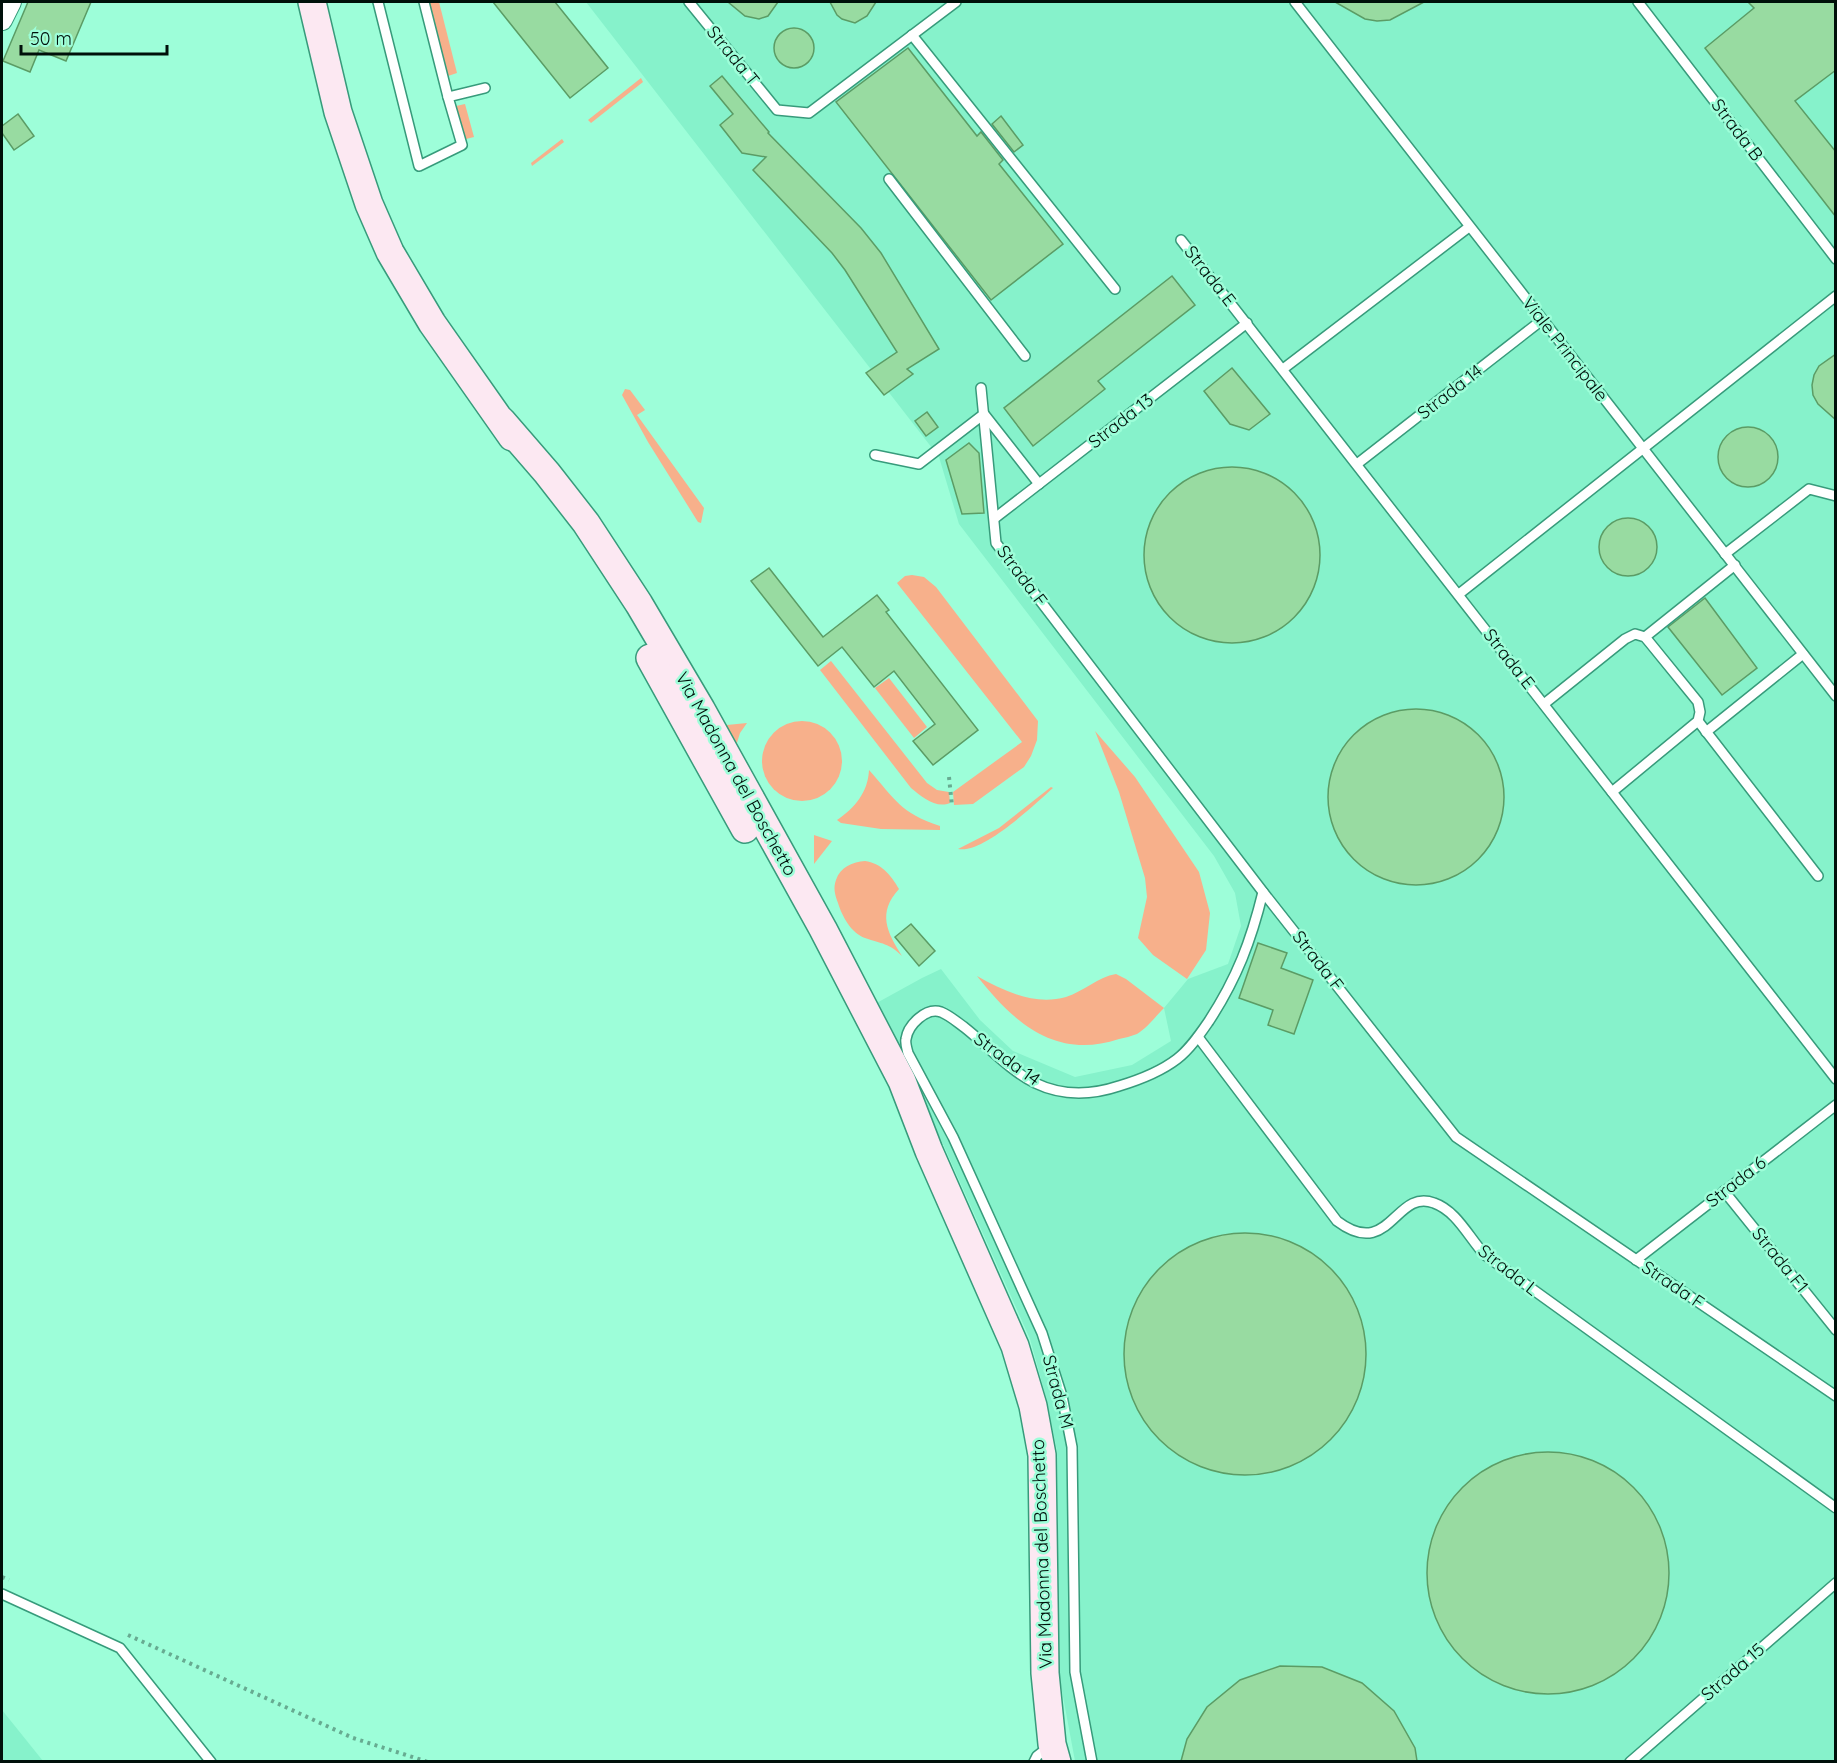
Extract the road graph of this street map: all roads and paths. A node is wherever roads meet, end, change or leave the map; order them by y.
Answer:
1 (11, 2) edge
2 (312, 2) edge
3 (378, 2) edge
4 (424, 2) edge
5 (689, 2) edge
6 (956, 2) edge
7 (1295, 2) edge
8 (1638, 2) edge
9 (2, 20) edge
10 (912, 35) junction
11 (485, 88) dead end
12 (448, 96) junction
13 (889, 179) dead end
14 (1470, 227) junction
15 (1181, 240) dead end
16 (1836, 259) edge
17 (1115, 290) dead end
18 (1836, 296) edge
19 (1542, 320) junction
20 (1247, 323) junction
21 (1025, 356) dead end
22 (1283, 369) junction
23 (981, 388) dead end
24 (984, 414) junction
25 (1643, 449) junction
26 (875, 455) dead end
27 (1357, 464) junction
28 (1039, 484) junction
29 (1836, 496) edge
30 (995, 518) junction
31 (1725, 554) junction
32 (1735, 565) junction
33 (1459, 594) junction
34 (1645, 637) junction
35 (1803, 654) junction
36 (1836, 696) edge
37 (1544, 704) junction
38 (1698, 721) junction
39 (1706, 732) junction
40 (950, 777) dead end
41 (1612, 792) junction
42 (952, 806) dead end
43 (1818, 876) dead end
44 (1263, 892) junction
45 (1198, 1037) junction
46 (908, 1053) joint
47 (1836, 1079) edge
48 (1836, 1105) edge
49 (1724, 1191) junction
50 (1636, 1260) junction
51 (1836, 1330) edge
52 (1836, 1396) edge
53 (1836, 1508) edge
54 (2, 1577) edge
55 (12, 1582) dead end
56 (1836, 1582) edge
57 (2, 1594) edge
58 (119, 1630) dead end
59 (1048, 1756) edge
60 (211, 1761) edge
61 (428, 1761) edge
62 (1092, 1761) edge
63 (1630, 1761) edge

1 - 9 street
2 - 59 main road, Via Madonna del Boschetto
3 - 12 lane
4 - 12 lane
5 - 10 lane, Strada T
6 - 10 lane
7 - 14 lane, Viale Principale
8 - 16 lane, Strada B
10 - 17 lane
11 - 12 lane
13 - 21 lane
14 - 19 lane, Viale Principale
14 - 22 lane
15 - 20 lane, Strada E
18 - 25 lane
19 - 25 lane, Viale Principale
19 - 27 lane, Strada 14
20 - 22 lane, Strada E
20 - 28 lane, Strada 13
22 - 27 lane, Strada E
23 - 24 lane, Strada F
24 - 26 lane
24 - 28 lane
24 - 30 lane, Strada F
25 - 31 lane, Viale Principale
25 - 33 lane
27 - 33 lane, Strada E
28 - 30 lane, Strada 13
29 - 31 lane
30 - 44 lane, Strada F
31 - 32 lane, Viale Principale
32 - 34 lane
32 - 35 lane, Viale Principale
33 - 37 lane, Strada E
34 - 37 lane
34 - 38 lane
35 - 36 lane, Viale Principale
35 - 39 lane
37 - 41 lane, Strada E
38 - 39 lane
38 - 41 lane
39 - 43 lane
40 - 42 path
41 - 47 lane, Strada E
44 - 45 lane, Strada 14
44 - 50 lane, Strada F
45 - 46 lane, Strada 14
45 - 53 lane, Strada L
46 - 62 lane, Strada M
48 - 49 lane, Strada 6
49 - 50 lane, Strada 6
49 - 51 lane, Strada F1
50 - 52 lane, Strada F
54 - 55 path
56 - 63 lane, Strada 15
57 - 60 lane
58 - 61 path

